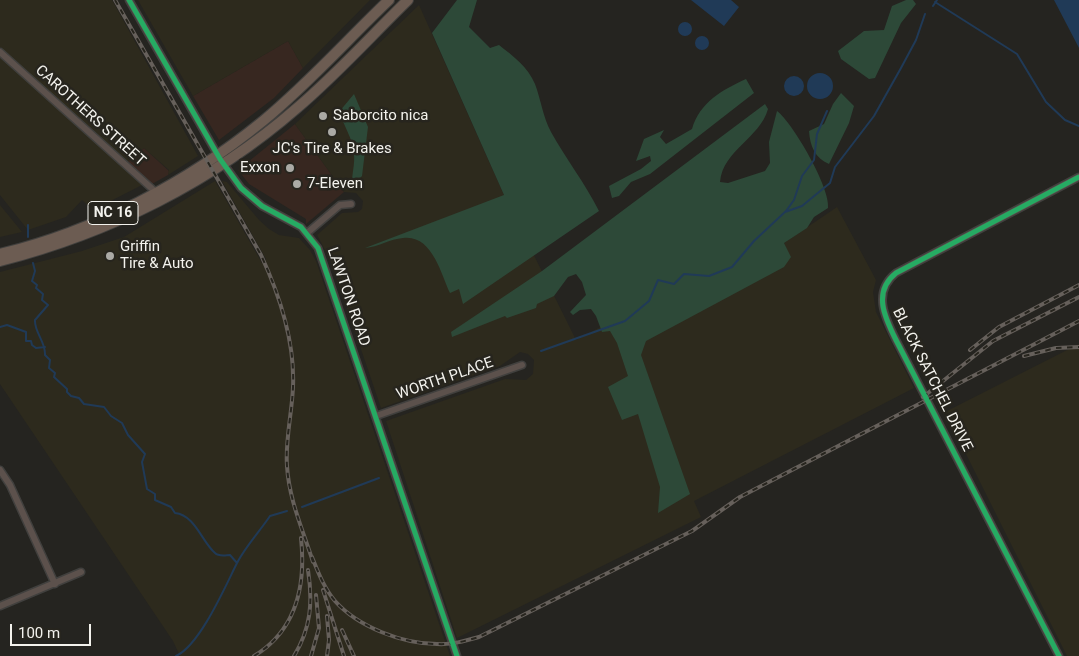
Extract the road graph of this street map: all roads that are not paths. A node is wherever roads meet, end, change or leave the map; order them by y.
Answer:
1 (129, 0) edge
2 (389, 0) edge
3 (408, 0) edge
4 (0, 52) edge
5 (218, 154) junction
6 (224, 164) junction
7 (1079, 177) edge
8 (160, 196) junction
9 (350, 204) dead end
10 (307, 233) junction
11 (0, 254) edge
12 (0, 261) edge
13 (522, 365) dead end
14 (376, 416) junction
15 (0, 470) edge
16 (81, 572) dead end
17 (55, 584) junction
18 (0, 606) edge
19 (456, 656) edge
20 (1059, 656) edge

1 - 5 street, LAWTON ROAD
2 - 5 highway, NC 16
3 - 6 highway, NC 16
4 - 8 street, CAROTHERS STREET
5 - 6 street, LAWTON ROAD
5 - 8 highway, NC 16
6 - 8 highway, NC 16
6 - 10 street, LAWTON ROAD
7 - 20 street, BLACK SATCHEL DRIVE
8 - 11 highway, NC 16
8 - 12 highway, NC 16
9 - 10 street
10 - 14 street, LAWTON ROAD
13 - 14 street, WORTH PLACE
14 - 19 street, LAWTON ROAD
15 - 17 street
16 - 17 street
17 - 18 street

